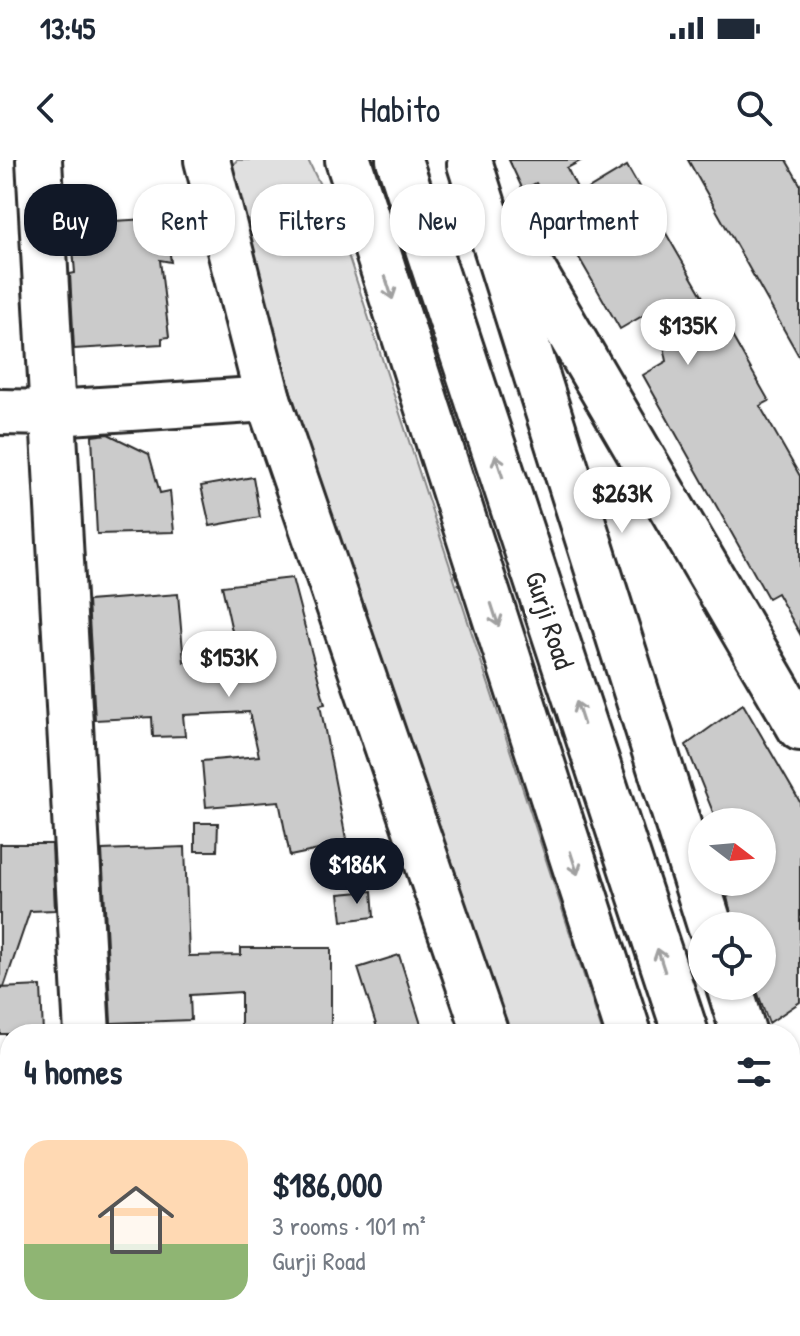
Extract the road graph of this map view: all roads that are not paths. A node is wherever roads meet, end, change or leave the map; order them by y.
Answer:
1 (39, 160) edge
2 (207, 160) edge
3 (348, 160) edge
4 (399, 160) edge
5 (470, 162) edge
6 (268, 399) junction
7 (0, 412) edge
8 (54, 413) junction
9 (526, 549) junction
10 (479, 566) junction
11 (800, 728) edge
12 (706, 912) edge
13 (733, 1000) edge
14 (86, 1024) edge
15 (483, 1024) edge
16 (626, 1024) edge
17 (683, 1024) edge
18 (741, 1024) edge

1 - 8 main road
2 - 6 main road
3 -> 10 main road, Gurji Road
9 -> 4 main road, Gurji Road
5 - 11 main road
5 - 12 main road
6 - 8 main road
6 - 15 main road
7 - 8 main road
8 - 14 main road
9 - 10 main road
17 -> 9 main road, Gurji Road
10 -> 16 main road, Gurji Road
13 - 18 main road

